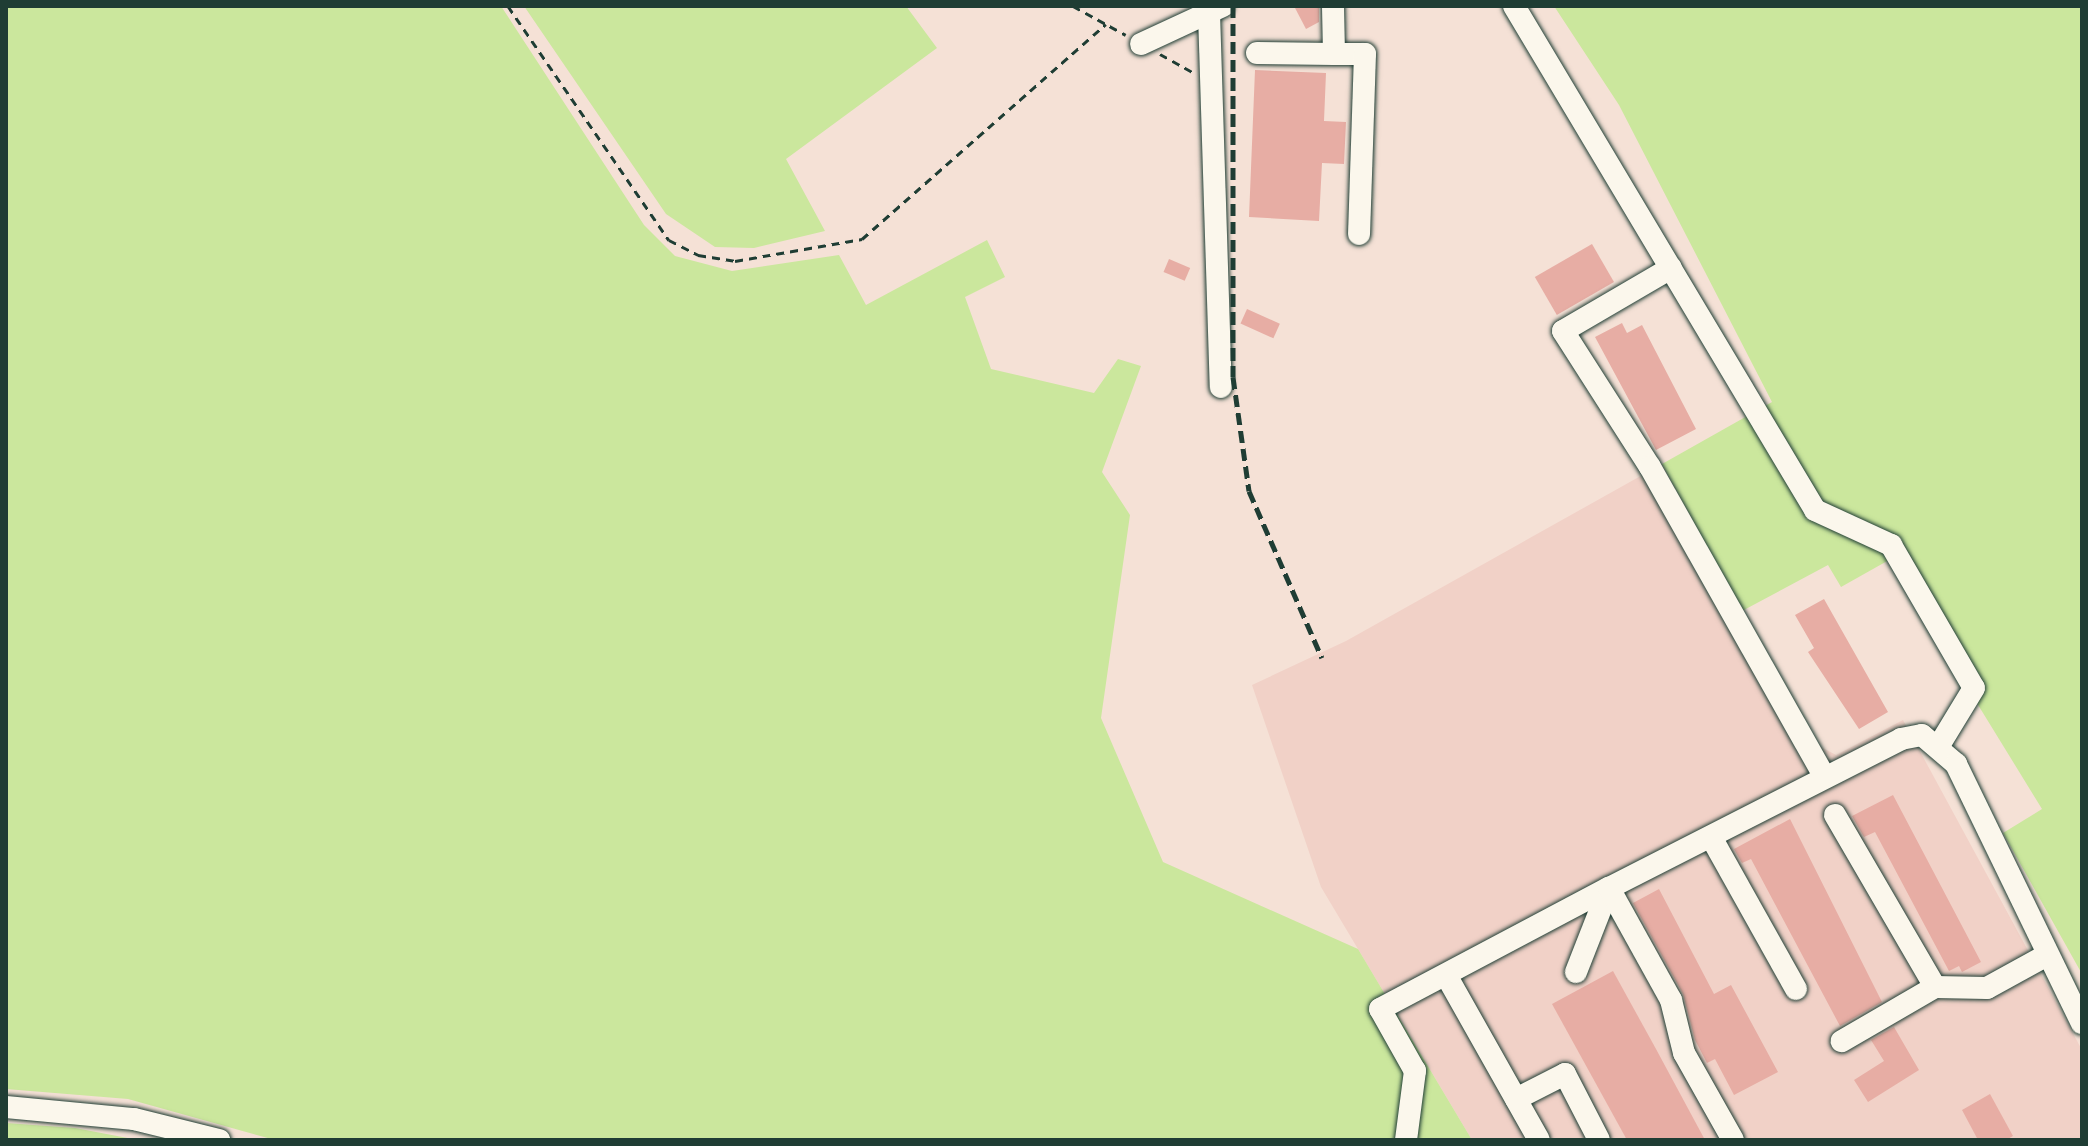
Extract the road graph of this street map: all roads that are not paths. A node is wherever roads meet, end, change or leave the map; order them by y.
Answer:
1 (1333, 6) edge
2 (1514, 6) edge
3 (1216, 9) edge
4 (1141, 44) dead end
5 (1257, 53) dead end
6 (1334, 54) junction
7 (1359, 234) dead end
8 (1671, 268) junction
9 (1221, 387) dead end
10 (1940, 744) junction
11 (1825, 777) junction
12 (1835, 815) dead end
13 (1711, 837) junction
14 (1609, 888) junction
15 (2047, 955) junction
16 (1576, 972) dead end
17 (1446, 975) junction
18 (1935, 987) junction
19 (1796, 989) dead end
20 (2082, 1023) edge
21 (1842, 1041) dead end
22 (1516, 1099) junction
23 (6, 1107) edge
24 (219, 1140) edge
25 (1406, 1140) edge
26 (1539, 1140) edge
27 (1599, 1140) edge
28 (1733, 1140) edge

1 - 6 street
2 - 8 street
3 - 4 street
3 - 9 street
5 - 6 street
6 - 7 street
8 - 10 street
8 - 11 street
10 - 11 street
10 - 15 street
11 - 13 street
12 - 18 street
13 - 14 street
13 - 19 street
14 - 16 street
14 - 17 street
14 - 28 street
15 - 18 street
15 - 20 street
17 - 22 street
17 - 25 street
18 - 21 street
22 - 26 street
22 - 27 street
23 - 24 street

